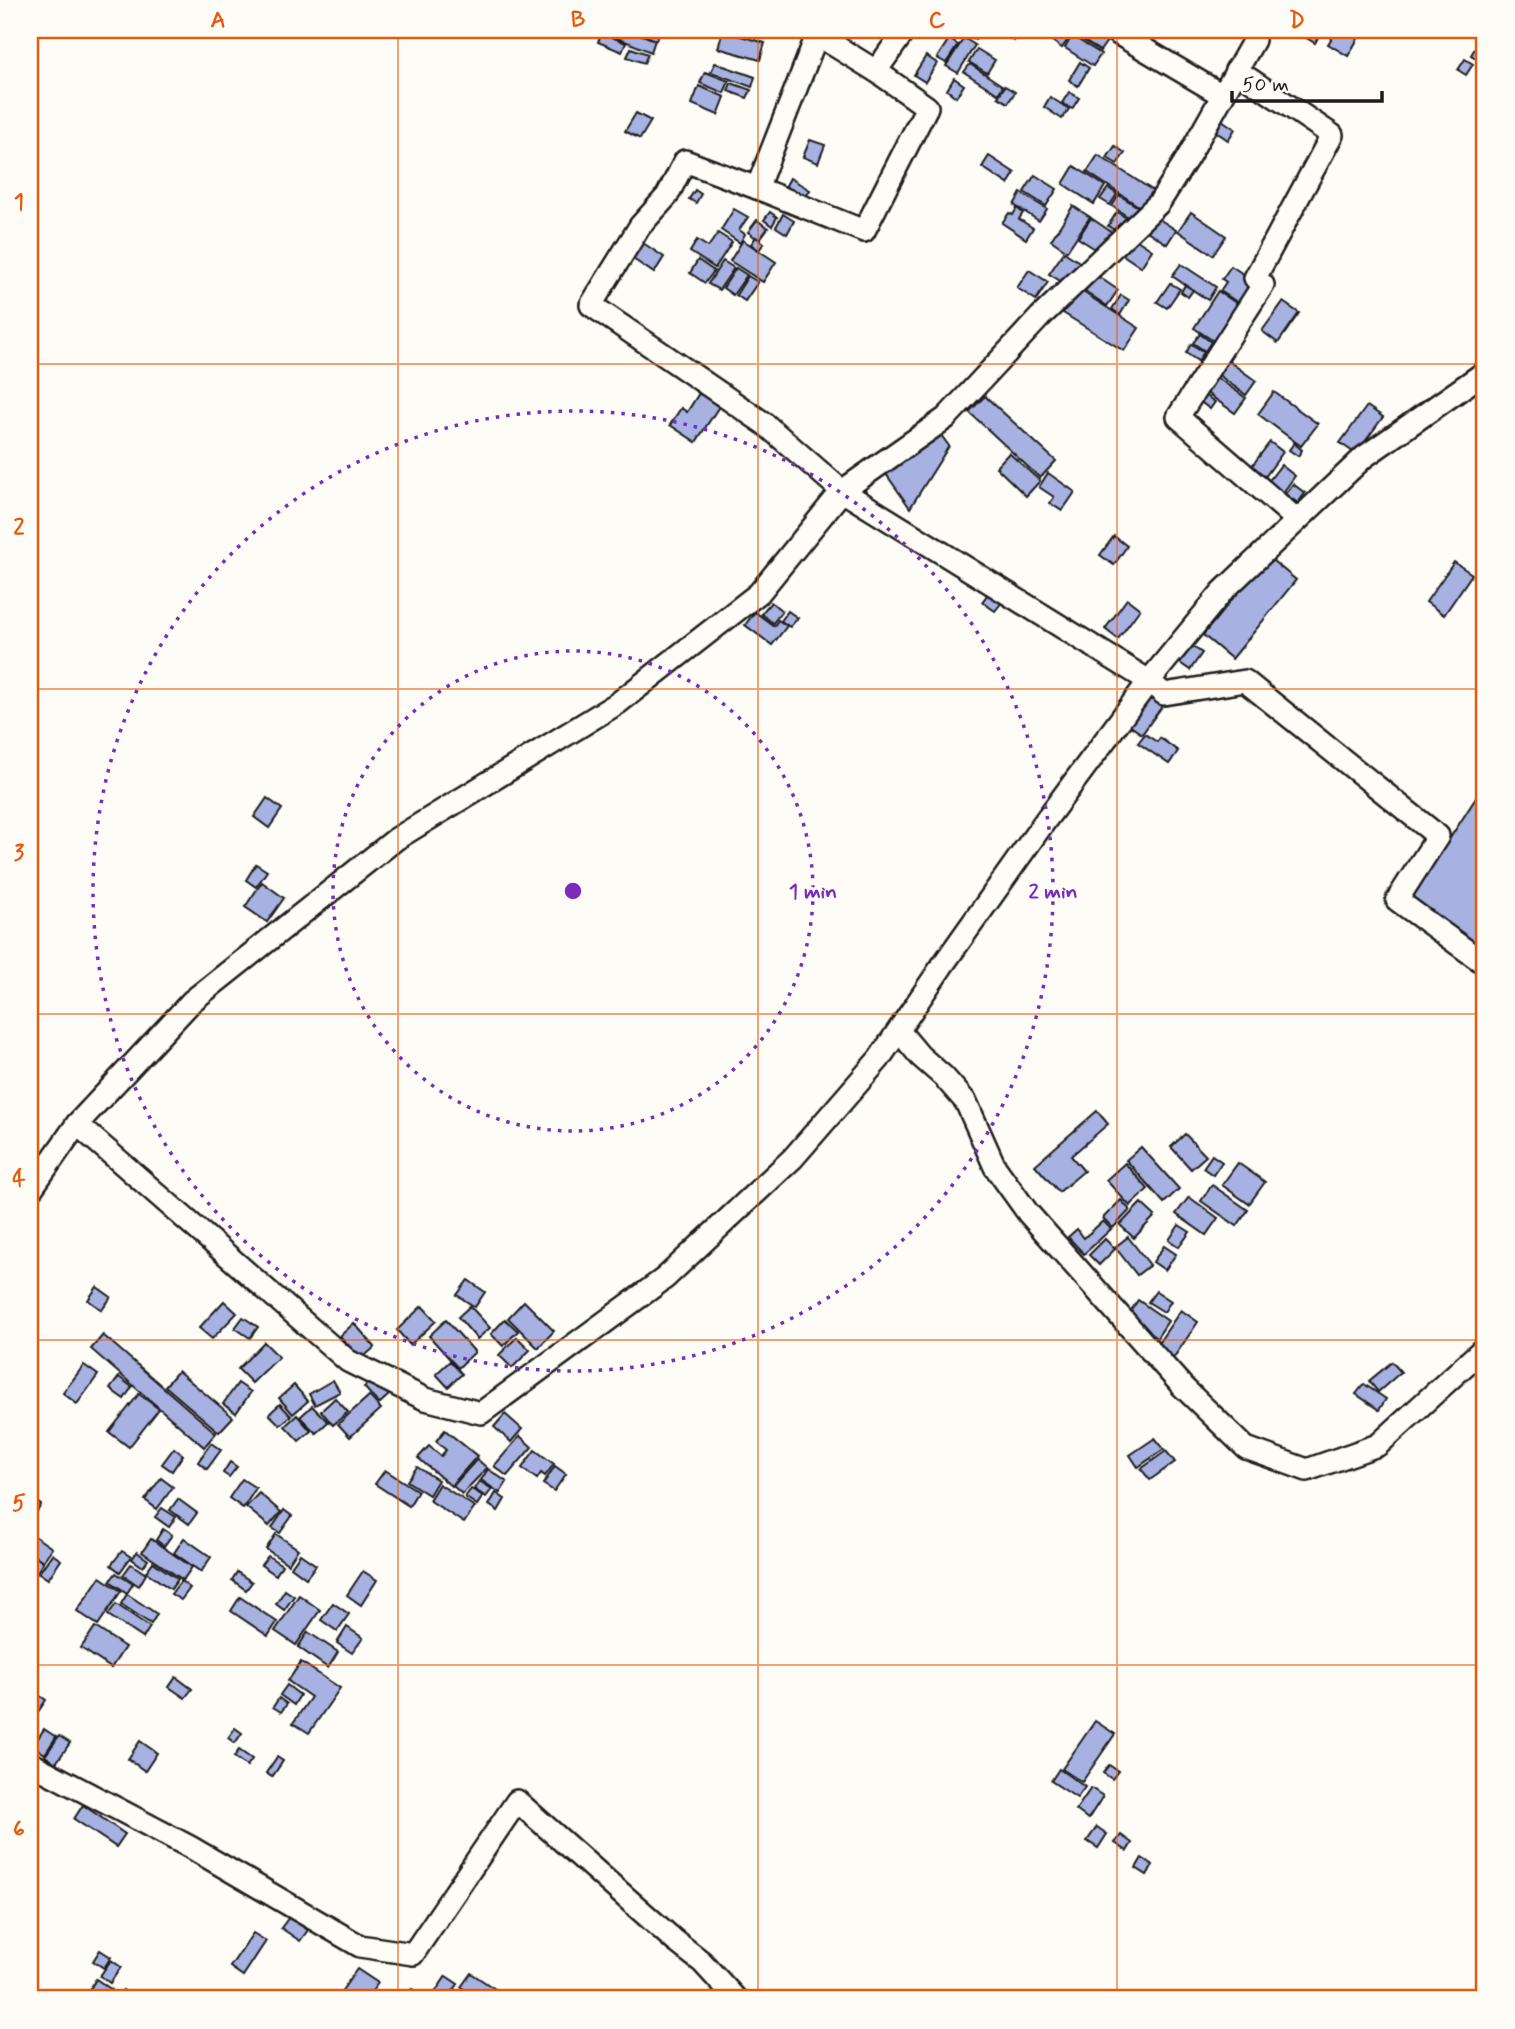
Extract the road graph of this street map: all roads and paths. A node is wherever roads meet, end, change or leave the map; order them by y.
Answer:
1 (905, 30) edge
2 (1112, 30) edge
3 (1255, 30) edge
4 (817, 32) edge
5 (876, 71) junction
6 (1236, 71) junction
7 (1222, 95) junction
8 (757, 188) junction
9 (1485, 372) edge
10 (842, 491) junction
11 (1297, 520) junction
12 (1149, 681) junction
13 (1485, 964) edge
14 (899, 1031) junction
15 (77, 1124) junction
16 (30, 1191) edge
17 (1485, 1347) edge
18 (30, 1762) edge
19 (736, 1999) edge

1 - 5 street
2 - 7 street
3 - 6 street
4 - 5 street
4 - 8 street
5 - 8 street
6 - 7 street
6 - 11 street
7 - 10 street
8 - 10 street
9 - 11 street
10 - 12 street
10 - 15 street
11 - 12 street
12 - 13 street
12 - 14 street
14 - 15 street
14 - 17 street
15 - 16 street
18 - 19 street

